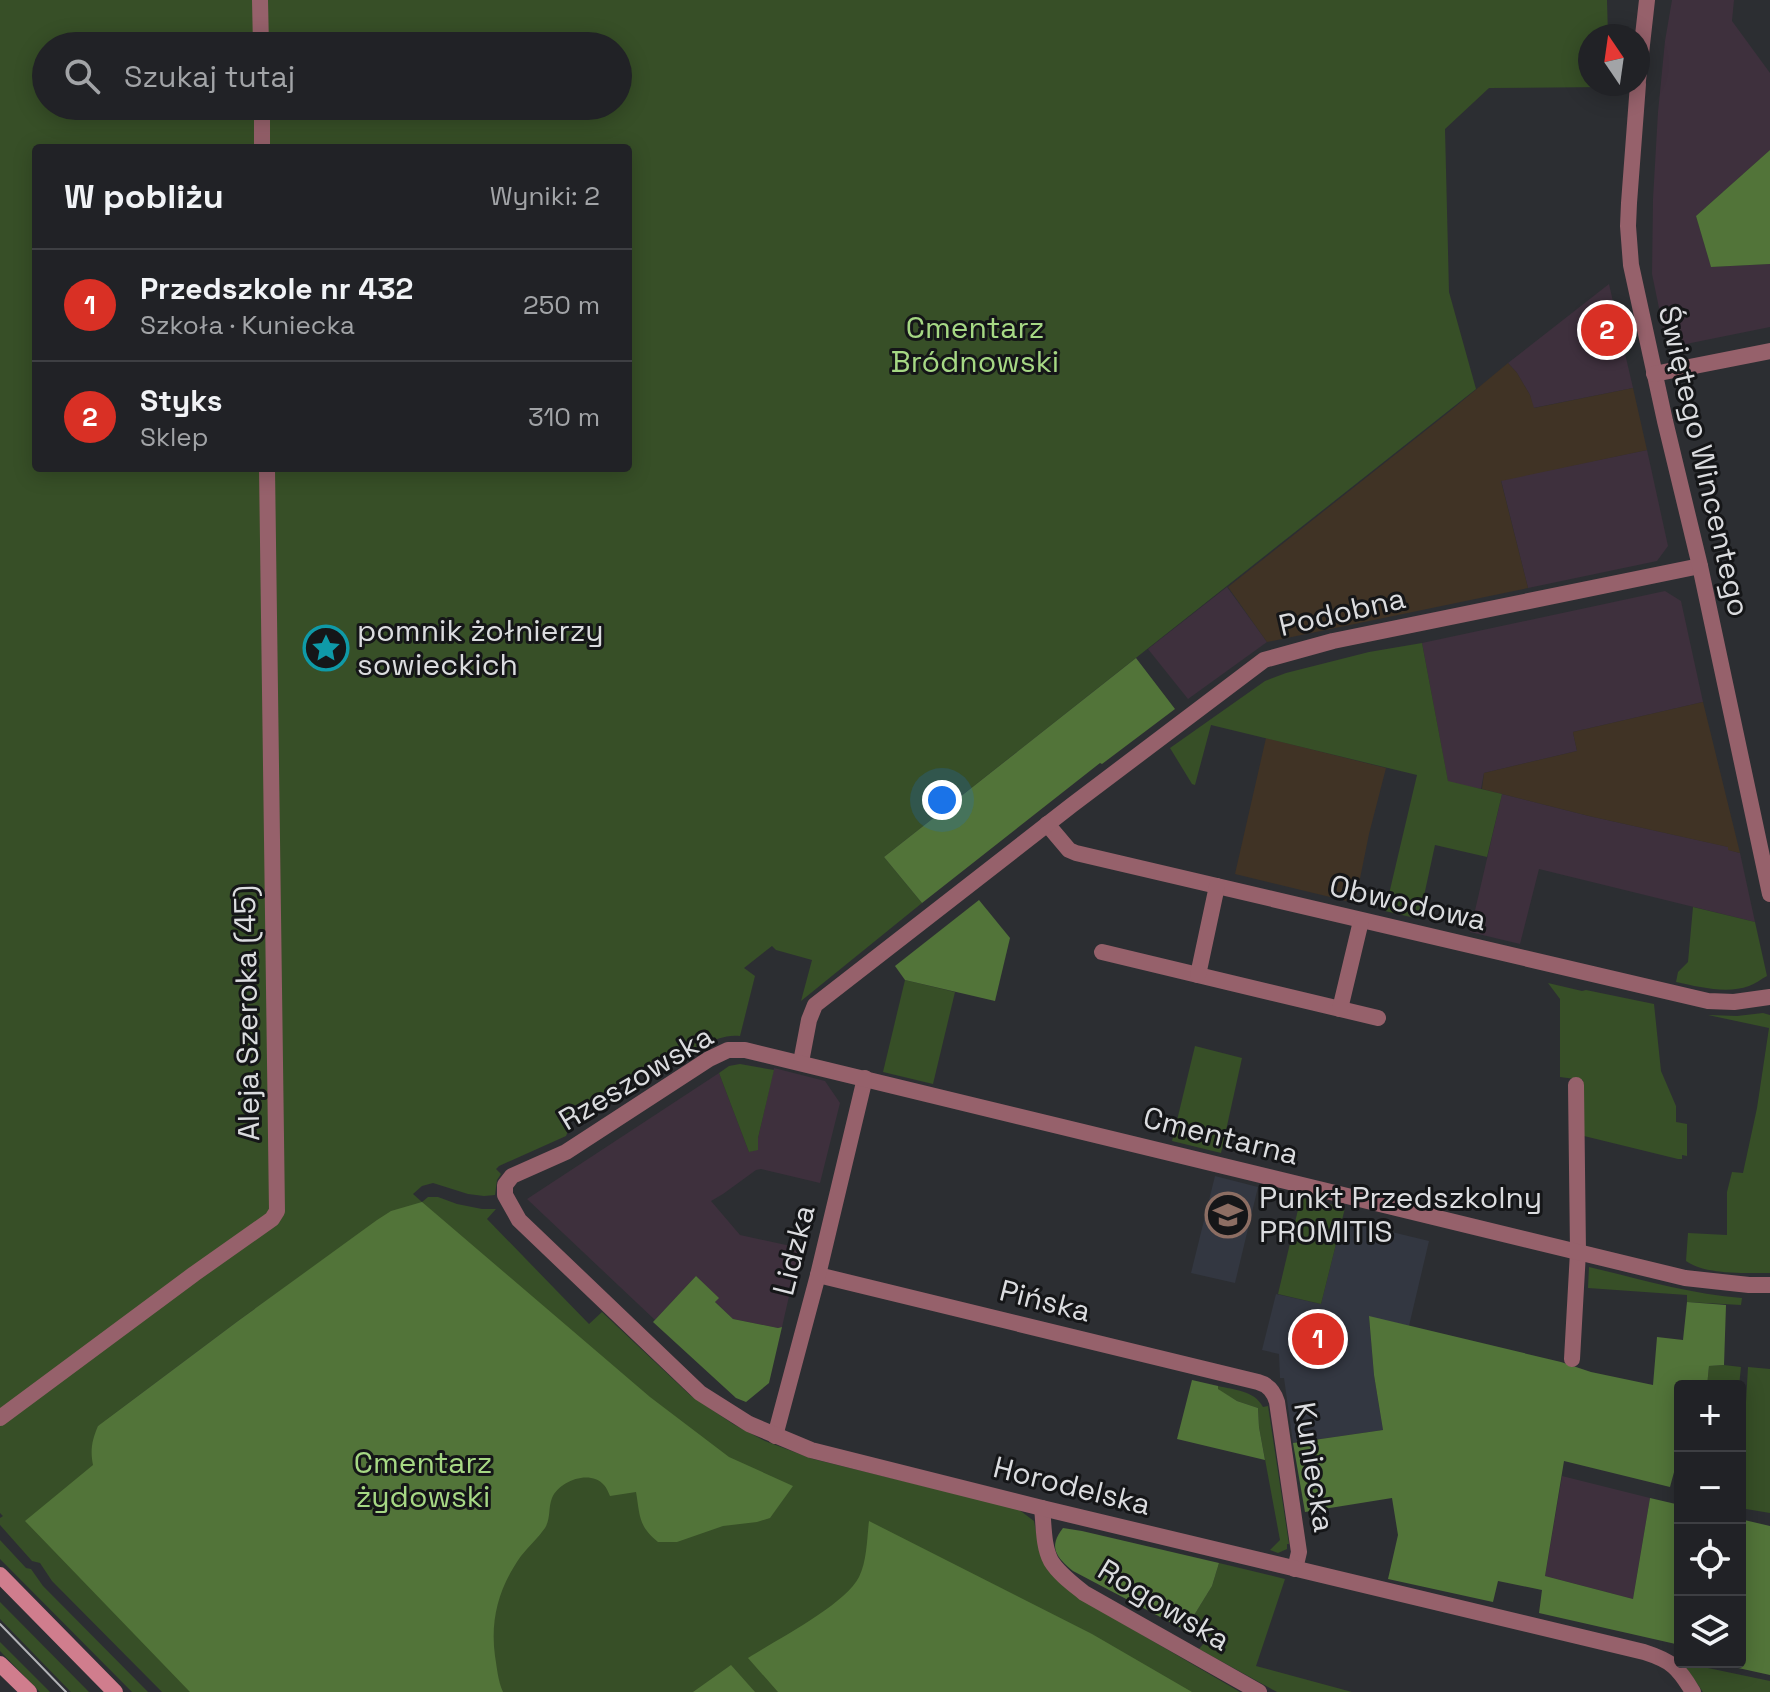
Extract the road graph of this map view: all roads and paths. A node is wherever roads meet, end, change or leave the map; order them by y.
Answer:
1 (260, 0) edge
2 (1647, 0) edge
3 (1644, 24) edge
4 (261, 32) edge
5 (1637, 96) edge
6 (262, 120) edge
7 (262, 144) edge
8 (1770, 351) edge
9 (1654, 374) junction
10 (267, 472) edge
11 (1700, 566) junction
12 (1047, 824) junction
13 (1217, 886) junction
14 (1770, 894) edge
15 (1361, 921) junction
16 (1102, 952) dead end
17 (1198, 975) junction
18 (1770, 997) edge
19 (1340, 1009) junction
20 (1378, 1018) dead end
21 (801, 1062) junction
22 (865, 1078) junction
23 (1576, 1085) dead end
24 (506, 1200) joint
25 (1578, 1252) junction
26 (818, 1275) junction
27 (1770, 1285) edge
28 (1572, 1359) dead end
29 (1258, 1382) joint
30 (0, 1418) edge
31 (775, 1436) junction
32 (1042, 1508) junction
33 (1295, 1569) junction
34 (0, 1575) edge
35 (0, 1664) edge
36 (29, 1692) edge
37 (115, 1692) edge
38 (1259, 1692) edge
39 (1693, 1692) edge

1 - 4 street
2 - 3 street, Świętego Wincentego
5 - 9 street, Świętego Wincentego
6 - 7 street
8 - 9 street
9 - 11 street, Świętego Wincentego
10 - 30 street, Aleja Szeroka (45)
11 - 12 street, Podobna
11 - 14 street, Świętego Wincentego
12 - 13 street, Obwodowa
12 - 21 street
13 - 15 street, Obwodowa
13 - 17 street
15 - 18 street, Obwodowa
15 - 19 street
16 - 17 street
17 - 19 street
19 - 20 street
21 - 22 street, Cmentarna
21 - 24 street, Rzeszowska
22 - 25 street, Cmentarna
22 - 26 street, Lidzka
23 - 25 street
24 - 31 street, Horodelska
25 - 27 street, Cmentarna
25 - 28 street
26 - 29 street, Pińska
26 - 31 street, Lidzka
29 - 33 street, Kuniecka
31 - 32 street, Horodelska
32 - 33 street, Horodelska
32 - 38 street, Rogowska
33 - 39 street, Horodelska
34 - 37 main road
35 - 36 main road

